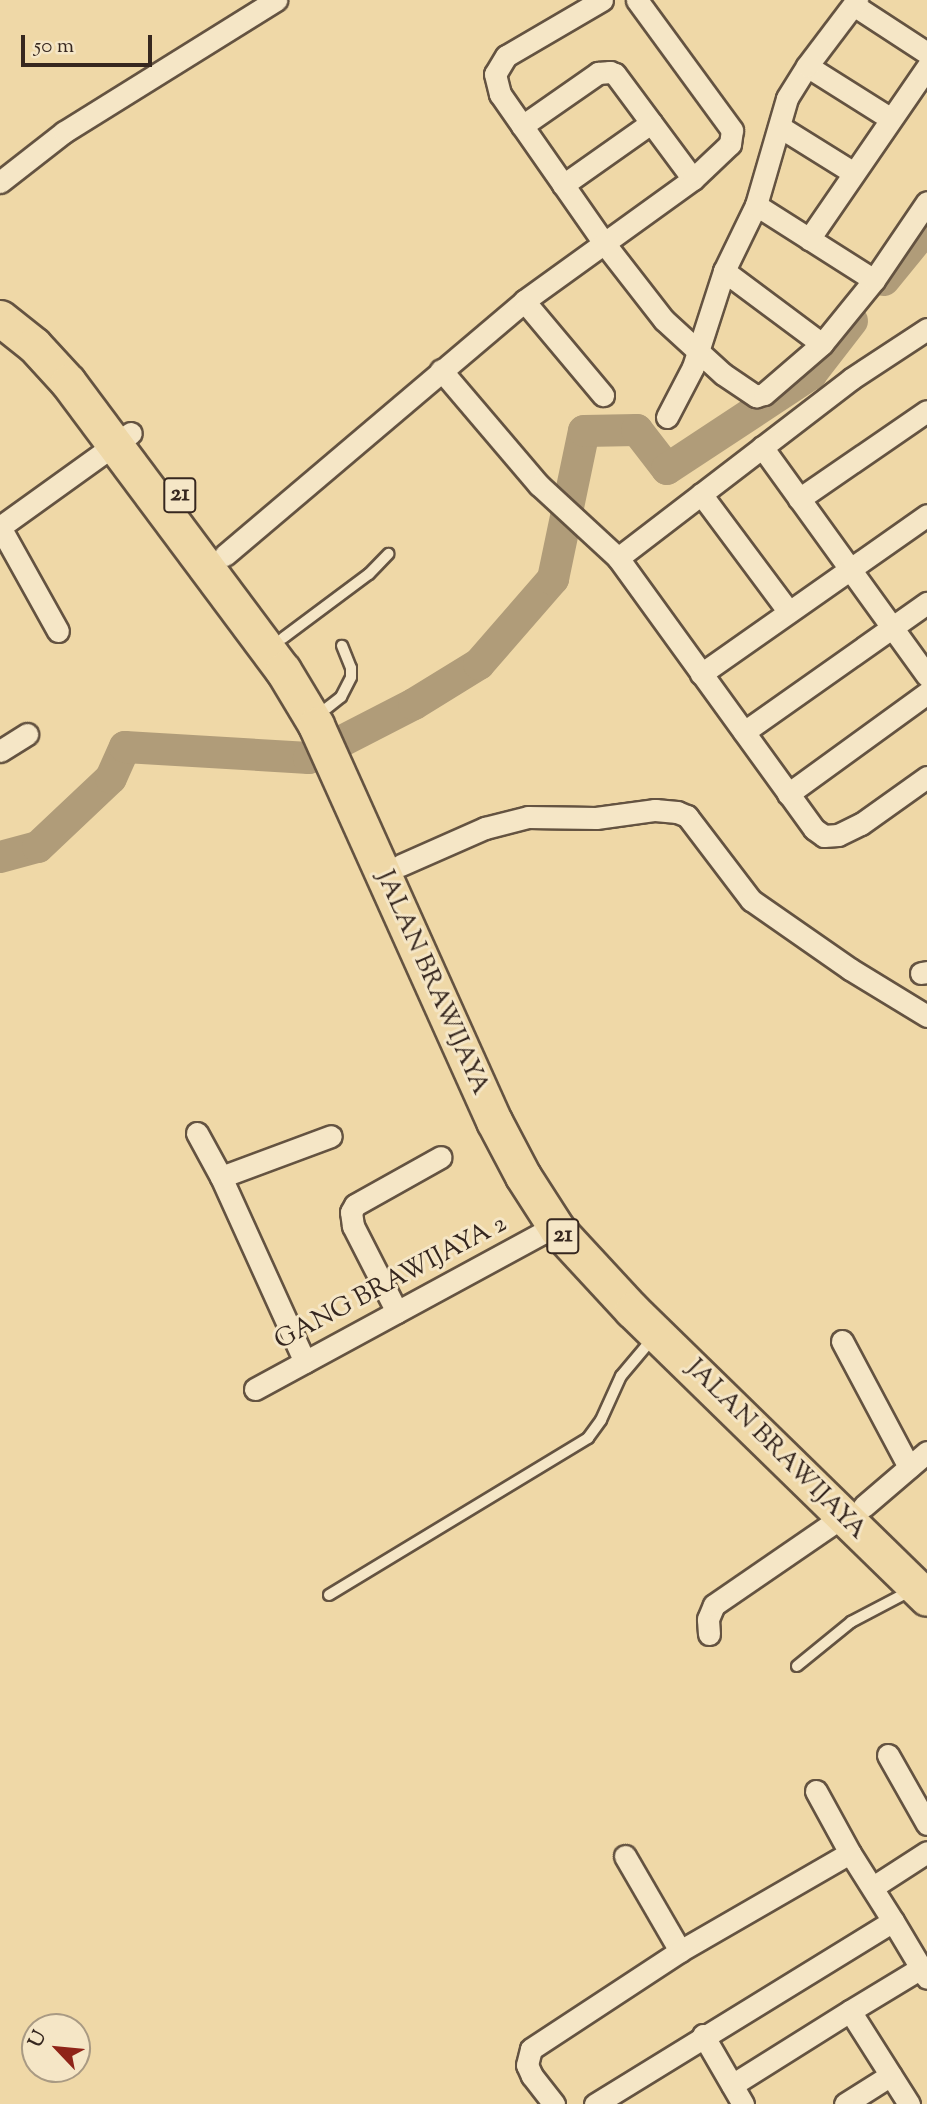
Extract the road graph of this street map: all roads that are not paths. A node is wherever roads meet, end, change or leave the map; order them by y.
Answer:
1 (276, 0) edge
2 (601, 0) edge
3 (637, 0) edge
4 (856, 3) edge
5 (927, 53) edge
6 (807, 66) junction
7 (927, 67) edge
8 (891, 119) junction
9 (651, 123) junction
10 (522, 126) junction
11 (780, 127) junction
12 (854, 173) junction
13 (693, 179) junction
14 (0, 182) edge
15 (563, 185) junction
16 (927, 202) edge
17 (756, 205) junction
18 (809, 239) junction
19 (604, 243) junction
20 (724, 271) junction
21 (874, 280) junction
22 (0, 296) edge
23 (524, 301) junction
24 (0, 318) edge
25 (927, 329) edge
26 (822, 344) junction
27 (699, 352) junction
28 (441, 370) junction
29 (603, 396) dead end
30 (927, 411) edge
31 (667, 417) dead end
32 (124, 439) junction
33 (762, 447) junction
34 (701, 494) junction
35 (799, 499) junction
36 (927, 515) edge
37 (0, 527) edge
38 (388, 554) dead end
39 (225, 555) junction
40 (618, 558) junction
41 (850, 569) junction
42 (927, 603) edge
43 (789, 612) junction
44 (892, 628) junction
45 (58, 631) dead end
46 (283, 638) junction
47 (342, 646) dead end
48 (701, 674) junction
49 (927, 676) edge
50 (927, 694) edge
51 (325, 717) junction
52 (744, 732) junction
53 (27, 734) dead end
54 (0, 751) edge
55 (927, 777) edge
56 (349, 778) junction
57 (788, 794) junction
58 (401, 865) junction
59 (927, 1016) edge
60 (197, 1133) dead end
61 (331, 1136) dead end
62 (441, 1157) dead end
63 (221, 1177) junction
64 (555, 1226) junction
65 (397, 1312) junction
66 (658, 1334) junction
67 (842, 1341) dead end
68 (304, 1362) junction
69 (255, 1388) dead end
70 (927, 1452) edge
71 (909, 1467) junction
72 (842, 1500) junction
73 (923, 1585) edge
74 (328, 1595) dead end
75 (709, 1634) dead end
76 (797, 1666) dead end
77 (888, 1755) dead end
78 (816, 1791) dead end
79 (927, 1824) edge
80 (927, 1852) edge
81 (850, 1853) junction
82 (625, 1856) dead end
83 (873, 1887) junction
84 (893, 1921) junction
85 (680, 1951) junction
86 (924, 1973) edge
87 (850, 2011) junction
88 (703, 2035) junction
89 (891, 2075) junction
90 (732, 2085) junction
91 (554, 2104) edge
92 (595, 2104) edge
93 (743, 2104) edge
94 (845, 2104) edge
95 (909, 2104) edge

1 - 14 street
2 - 10 street
3 - 13 street
4 - 5 street
4 - 6 street
6 - 8 street
6 - 11 street
7 - 8 street
8 - 12 street
9 - 10 street
9 - 13 street
9 - 15 street
10 - 15 street
11 - 12 street
11 - 17 street
12 - 18 street
13 - 19 street
15 - 19 street
16 - 21 street
17 - 18 street
17 - 20 street
18 - 21 street
19 - 23 street
19 - 27 street
20 - 26 street
20 - 27 street
21 - 26 street
22 - 32 highway, JALAN BRAWIJAYA / 21
23 - 28 street
23 - 29 street
24 - 32 highway, JALAN BRAWIJAYA / 21
25 - 33 street
26 - 27 street
27 - 31 street
28 - 39 street
28 - 40 street
30 - 35 street
32 - 37 street
32 - 39 highway, JALAN BRAWIJAYA / 21
32 - 51 highway, JALAN BRAWIJAYA / 21
33 - 34 street
33 - 35 street
34 - 40 street
34 - 43 street
35 - 41 street
36 - 41 street
37 - 45 street
38 - 46 lane
39 - 46 highway, JALAN BRAWIJAYA / 21
40 - 48 street
41 - 43 street
41 - 44 street
42 - 44 street
43 - 48 street
44 - 49 street
44 - 52 street
46 - 51 highway, JALAN BRAWIJAYA / 21
47 - 51 lane
48 - 52 street
50 - 57 street
51 - 56 highway, JALAN BRAWIJAYA / 21
52 - 57 street
53 - 54 street
55 - 57 street
56 - 58 highway, JALAN BRAWIJAYA / 21
56 - 64 highway, JALAN BRAWIJAYA / 21
58 - 59 street
58 - 72 highway, JALAN BRAWIJAYA / 21
60 - 63 street
61 - 63 street
62 - 65 street
63 - 68 street
64 - 65 street, GANG BRAWIJAYA 2
64 - 66 highway, JALAN BRAWIJAYA / 21
65 - 68 street, GANG BRAWIJAYA 2
66 - 72 highway, JALAN BRAWIJAYA / 21
66 - 74 lane
67 - 71 street
68 - 69 street, GANG BRAWIJAYA 2
70 - 71 street
71 - 72 street
72 - 73 highway, JALAN BRAWIJAYA / 21
72 - 75 street
73 - 76 lane
77 - 79 street
78 - 81 street
80 - 83 street
81 - 83 street
81 - 85 street
82 - 85 street
83 - 84 street
84 - 86 street
84 - 88 street
85 - 91 street
86 - 87 street
87 - 89 street
87 - 90 street
88 - 90 street
88 - 92 street
89 - 94 street
89 - 95 street
90 - 93 street

